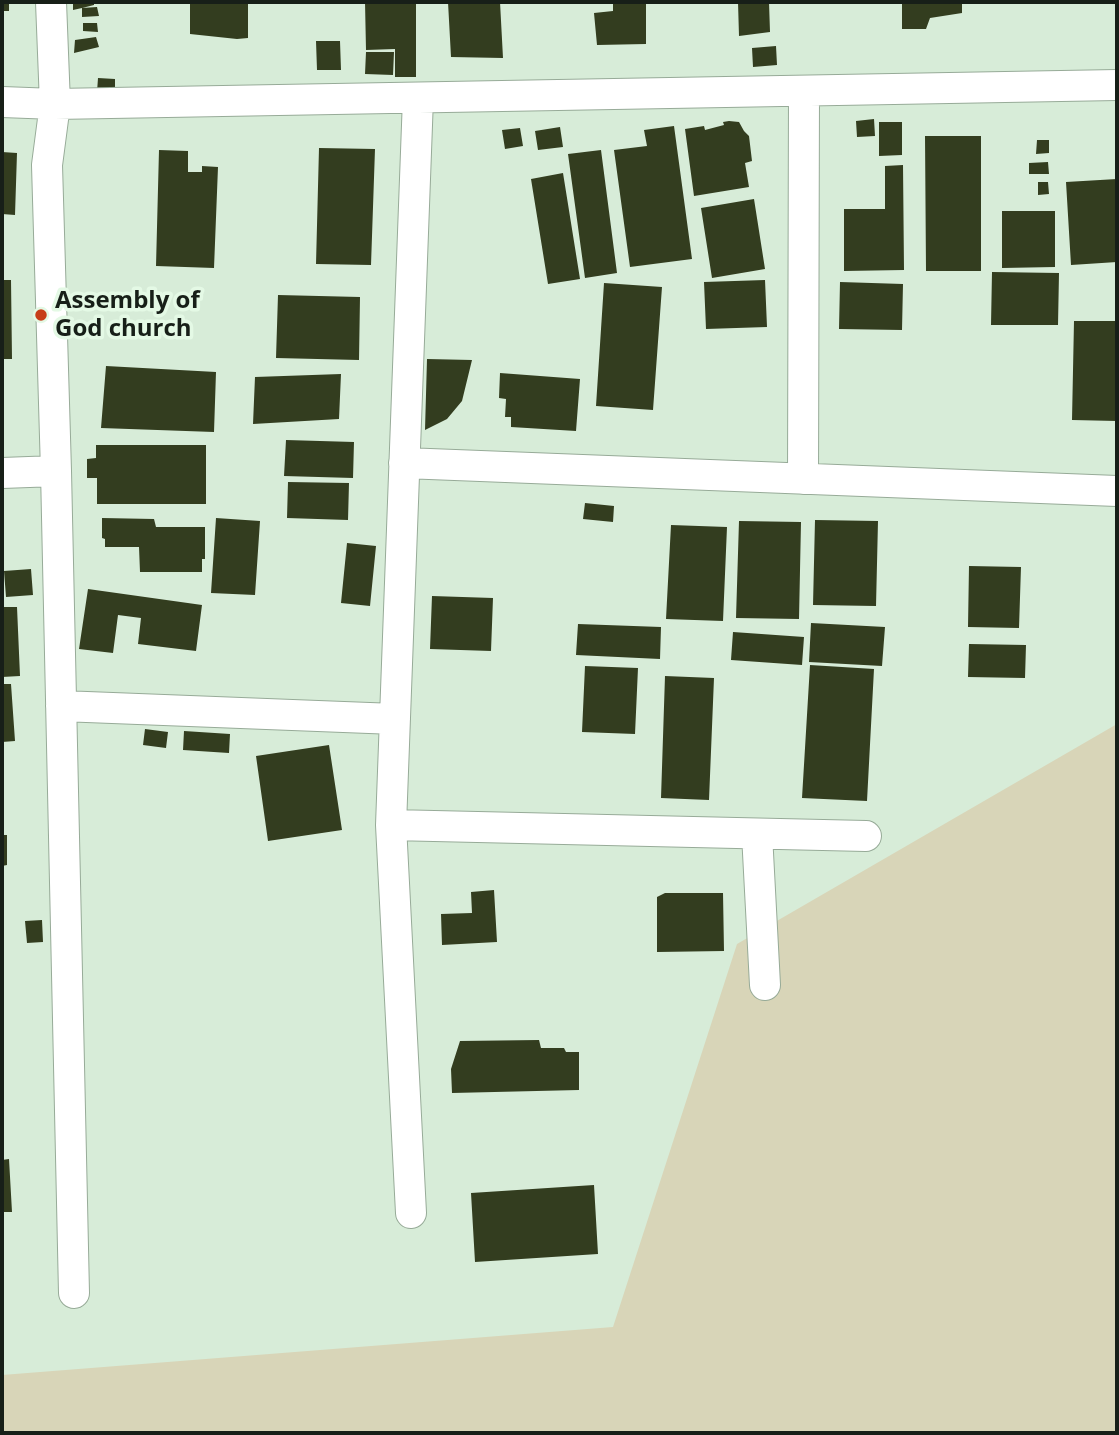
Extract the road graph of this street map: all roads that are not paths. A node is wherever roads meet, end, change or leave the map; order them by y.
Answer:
1 (51, 2) edge
2 (1117, 85) edge
3 (804, 90) junction
4 (418, 98) junction
5 (2, 102) edge
6 (55, 104) junction
7 (404, 463) junction
8 (56, 471) junction
9 (2, 473) edge
10 (803, 479) junction
11 (1117, 491) edge
12 (61, 706) junction
13 (395, 719) junction
14 (391, 825) junction
15 (757, 834) junction
16 (866, 836) dead end
17 (765, 985) dead end
18 (411, 1213) dead end
19 (74, 1293) dead end

1 - 6 street
2 - 3 street
3 - 4 street
3 - 10 street
4 - 6 street
4 - 7 street
5 - 6 street
6 - 8 street
7 - 10 street
7 - 13 street
8 - 9 street
8 - 12 street
10 - 11 street
12 - 13 street
12 - 19 street
13 - 14 street
14 - 15 street
14 - 18 street
15 - 16 street
15 - 17 street

